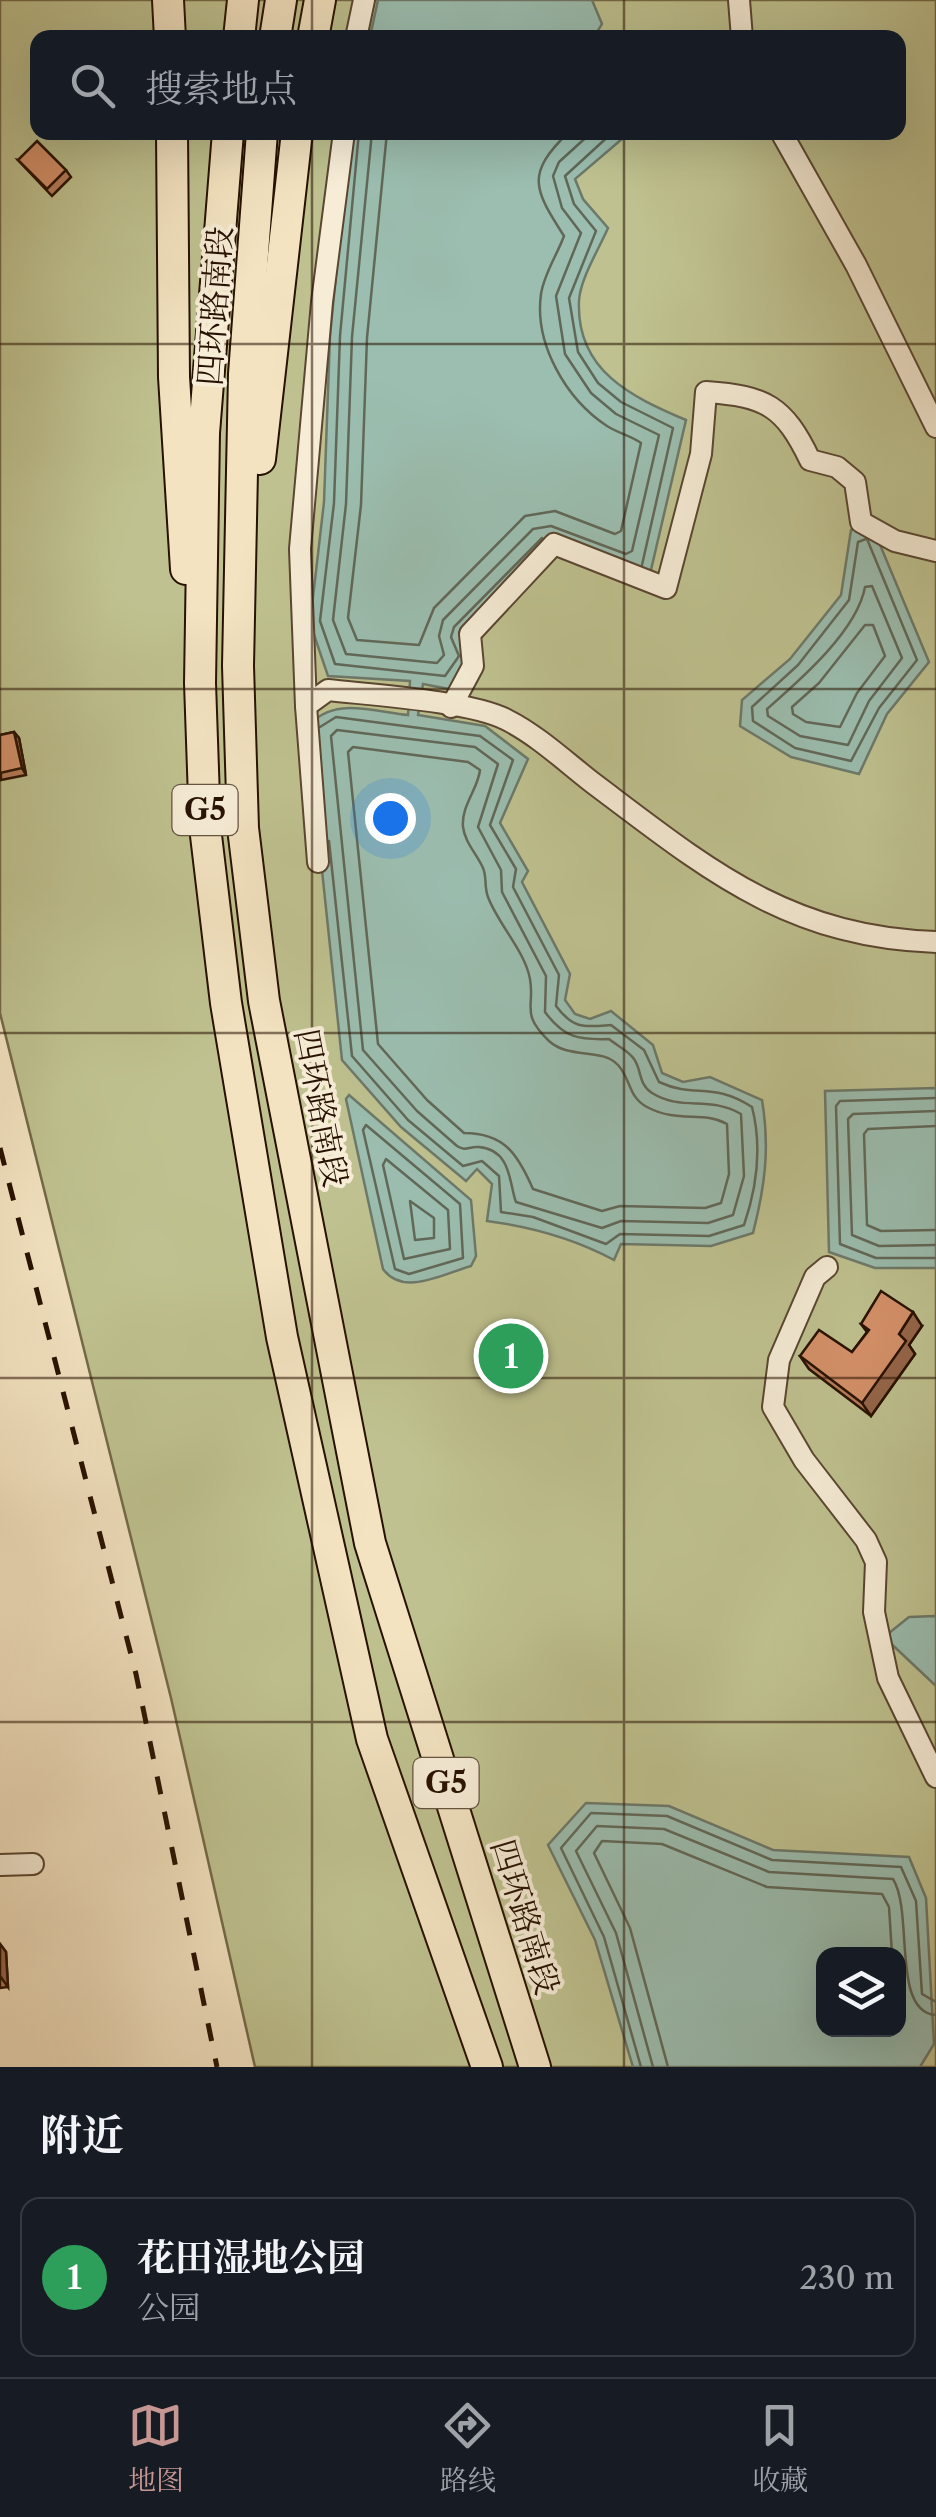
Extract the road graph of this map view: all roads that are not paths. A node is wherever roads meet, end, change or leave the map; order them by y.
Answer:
1 (168, 0) edge
2 (243, 0) edge
3 (281, 0) edge
4 (320, 0) edge
5 (364, 0) edge
6 (739, 0) edge
7 (170, 30) edge
8 (240, 30) edge
9 (276, 30) edge
10 (314, 30) edge
11 (358, 30) edge
12 (741, 30) edge
13 (172, 140) edge
14 (227, 140) edge
15 (261, 140) edge
16 (295, 140) edge
17 (343, 140) edge
18 (786, 140) edge
19 (936, 426) edge
20 (936, 551) edge
21 (238, 666) junction
22 (200, 683) junction
23 (306, 706) junction
24 (451, 707) junction
25 (318, 862) dead end
26 (936, 942) edge
27 (828, 1267) dead end
28 (936, 1776) edge
29 (33, 1864) dead end
30 (0, 1865) edge
31 (486, 2067) edge
32 (535, 2067) edge

1 - 7 highway
2 - 8 highway
3 - 9 highway
4 - 10 highway
5 - 11 street
6 - 12 street
13 - 22 highway
14 - 22 highway, 四环路南段 / G5
15 - 21 highway, 四环路南段 / G5
16 - 21 highway
17 - 23 street
18 - 19 street
20 - 24 street
21 - 32 highway, 四环路南段 / G5
22 - 31 highway, 四环路南段 / G5
23 - 24 street
23 - 25 street
24 - 26 street
27 - 28 street
29 - 30 street

